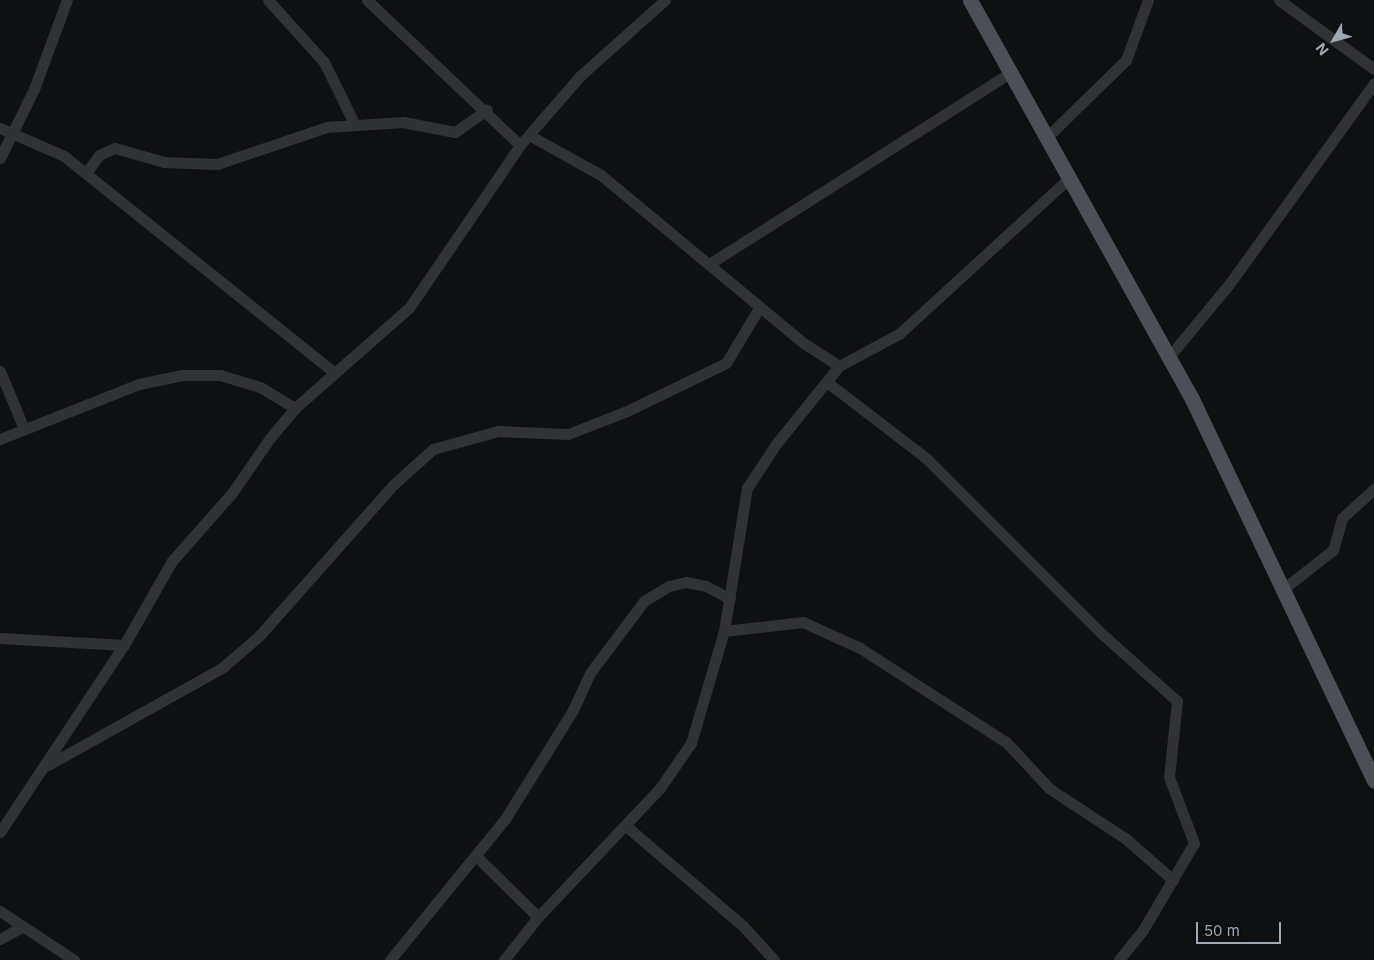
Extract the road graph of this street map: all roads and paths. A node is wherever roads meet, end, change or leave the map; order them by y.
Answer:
1 (67, 0) edge
2 (268, 0) edge
3 (368, 0) edge
4 (665, 0) edge
5 (970, 0) edge
6 (1148, 0) edge
7 (1279, 0) edge
8 (1374, 69) edge
9 (1011, 72) junction
10 (1374, 83) edge
11 (487, 110) junction
12 (355, 124) junction
13 (0, 128) edge
14 (15, 134) junction
15 (529, 135) junction
16 (1046, 138) junction
17 (520, 144) junction
18 (0, 158) edge
19 (86, 174) junction
20 (1068, 179) junction
21 (709, 264) junction
22 (760, 308) junction
23 (1168, 358) junction
24 (839, 366) junction
25 (0, 371) edge
26 (335, 373) junction
27 (827, 382) junction
28 (295, 408) junction
29 (24, 429) junction
30 (0, 439) edge
31 (1374, 489) edge
32 (1282, 590) junction
33 (730, 599) junction
34 (724, 631) junction
35 (0, 638) edge
36 (124, 645) junction
37 (48, 765) junction
38 (1374, 781) edge
39 (626, 826) junction
40 (0, 832) edge
41 (476, 856) junction
42 (1173, 880) junction
43 (0, 911) edge
44 (538, 916) junction
45 (22, 927) junction
46 (0, 939) edge
47 (74, 960) edge
48 (390, 960) edge
49 (504, 960) edge
50 (774, 960) edge
51 (1119, 960) edge

1 - 14 street
2 - 12 street
3 - 11 street
4 - 15 street
5 - 9 main road
6 - 16 street
7 - 8 street
9 - 16 main road
9 - 21 street
10 - 23 street
11 - 12 street
11 - 17 street
12 - 19 street
13 - 14 street
14 - 18 street
14 - 19 street
15 - 17 street
15 - 21 street
16 - 20 main road
17 - 26 street
19 - 26 street
20 - 23 main road
20 - 24 street
21 - 22 street
22 - 24 street
22 - 37 street
23 - 32 main road
24 - 27 street
25 - 29 street
26 - 28 street
27 - 33 street
27 - 42 street
28 - 29 street
28 - 36 street
29 - 30 street
31 - 32 street
32 - 38 main road
33 - 34 street
33 - 41 street
34 - 39 street
34 - 42 street
35 - 36 street
36 - 37 street
37 - 40 street
39 - 44 street
39 - 50 street
41 - 44 street
41 - 48 street
42 - 51 street
43 - 45 street
44 - 49 street
45 - 46 street
45 - 47 street

